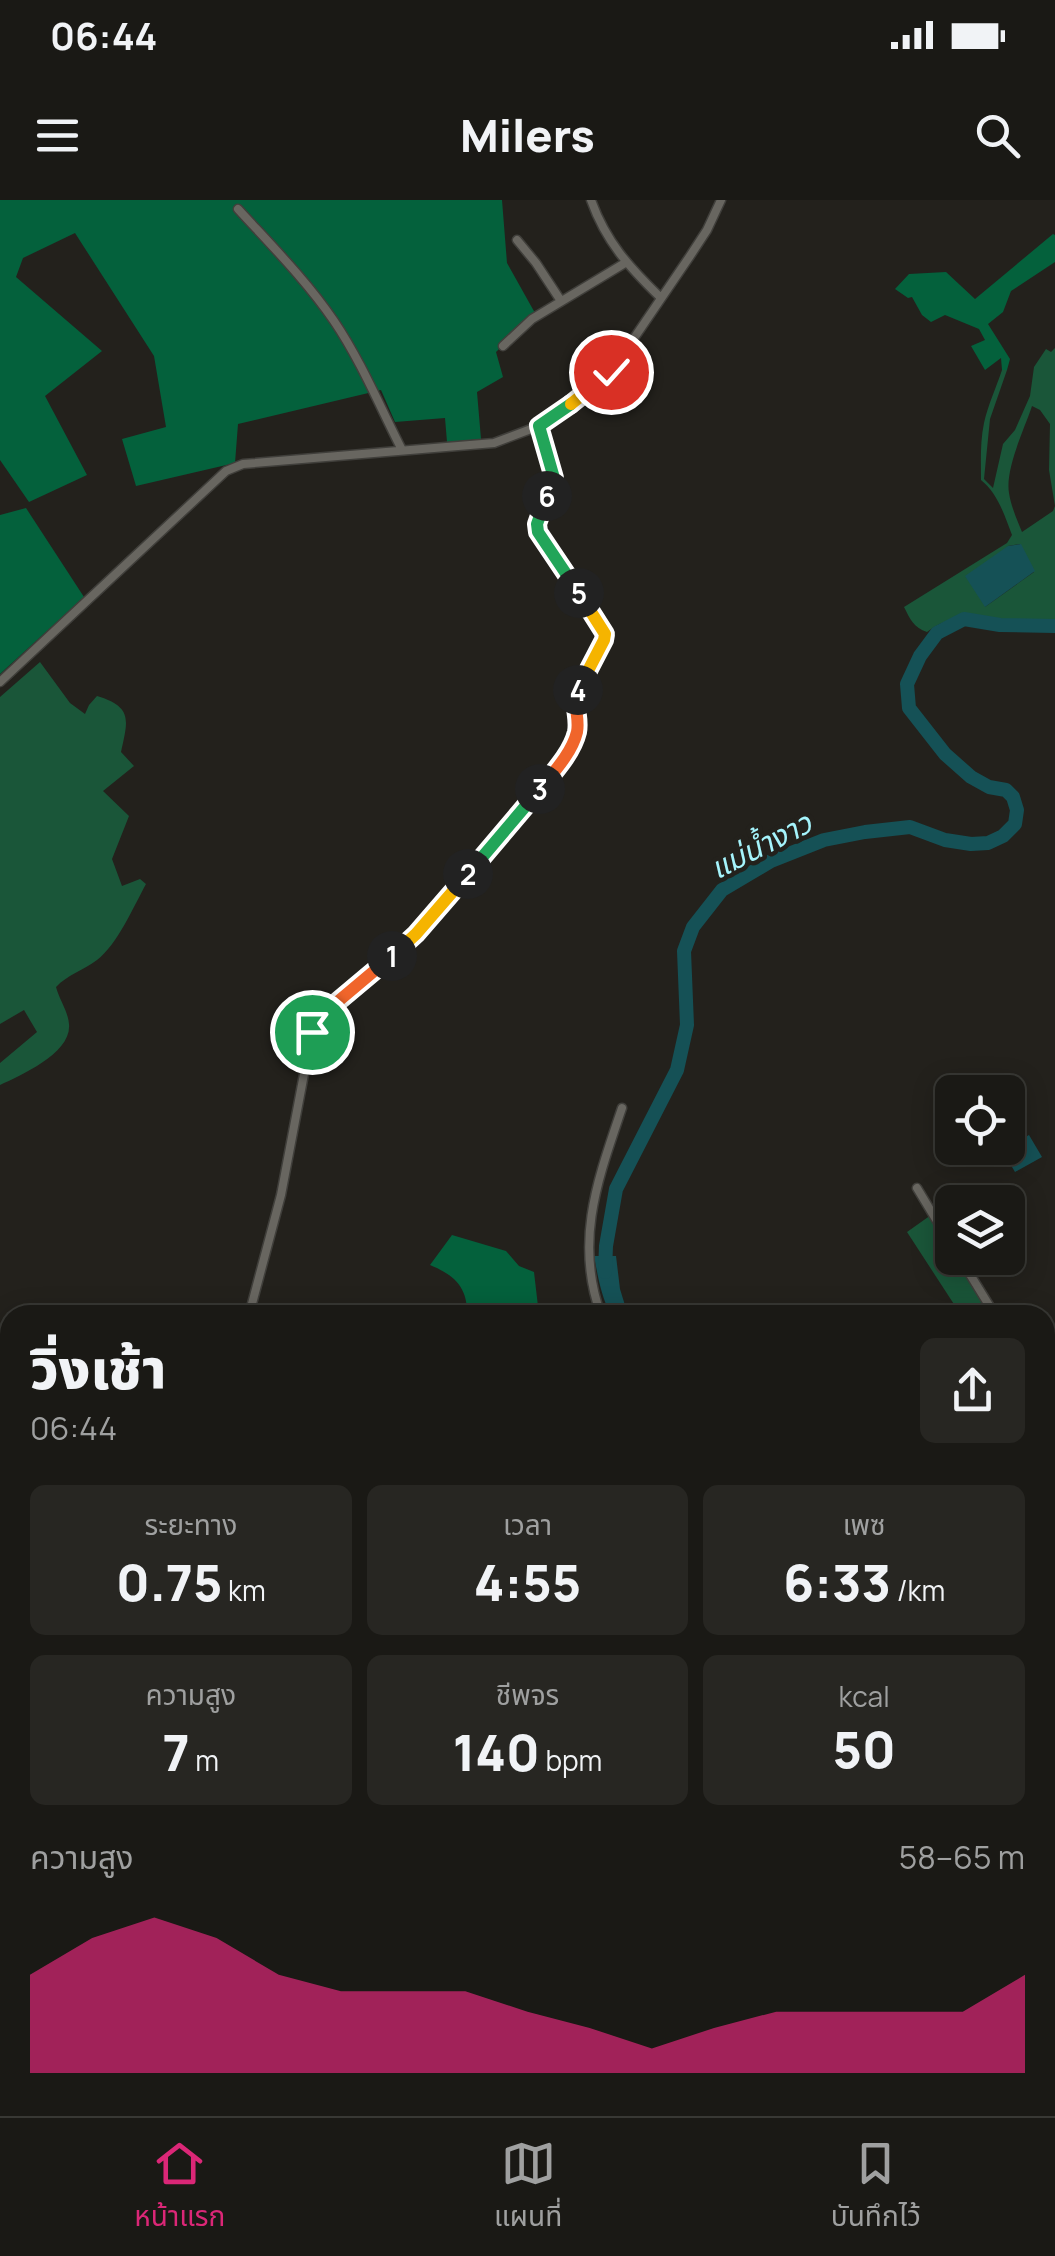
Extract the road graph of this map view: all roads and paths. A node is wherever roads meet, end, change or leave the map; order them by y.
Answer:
1 (590, 200) edge
2 (722, 200) edge
3 (238, 209) dead end
4 (517, 240) dead end
5 (626, 263) junction
6 (661, 298) junction
7 (560, 301) junction
8 (502, 346) dead end
9 (539, 426) junction
10 (402, 450) junction
11 (0, 682) edge
12 (622, 1108) dead end
13 (916, 1188) dead end
14 (935, 1219) edge
15 (970, 1275) edge
16 (252, 1305) edge
17 (598, 1305) edge
18 (989, 1305) edge

1 - 5 street
2 - 6 street
3 - 10 street
4 - 7 street
5 - 6 street
5 - 7 street
6 - 9 street
7 - 8 street
9 - 10 street
9 - 16 street
10 - 11 street
12 - 17 street
13 - 14 street
15 - 18 street

